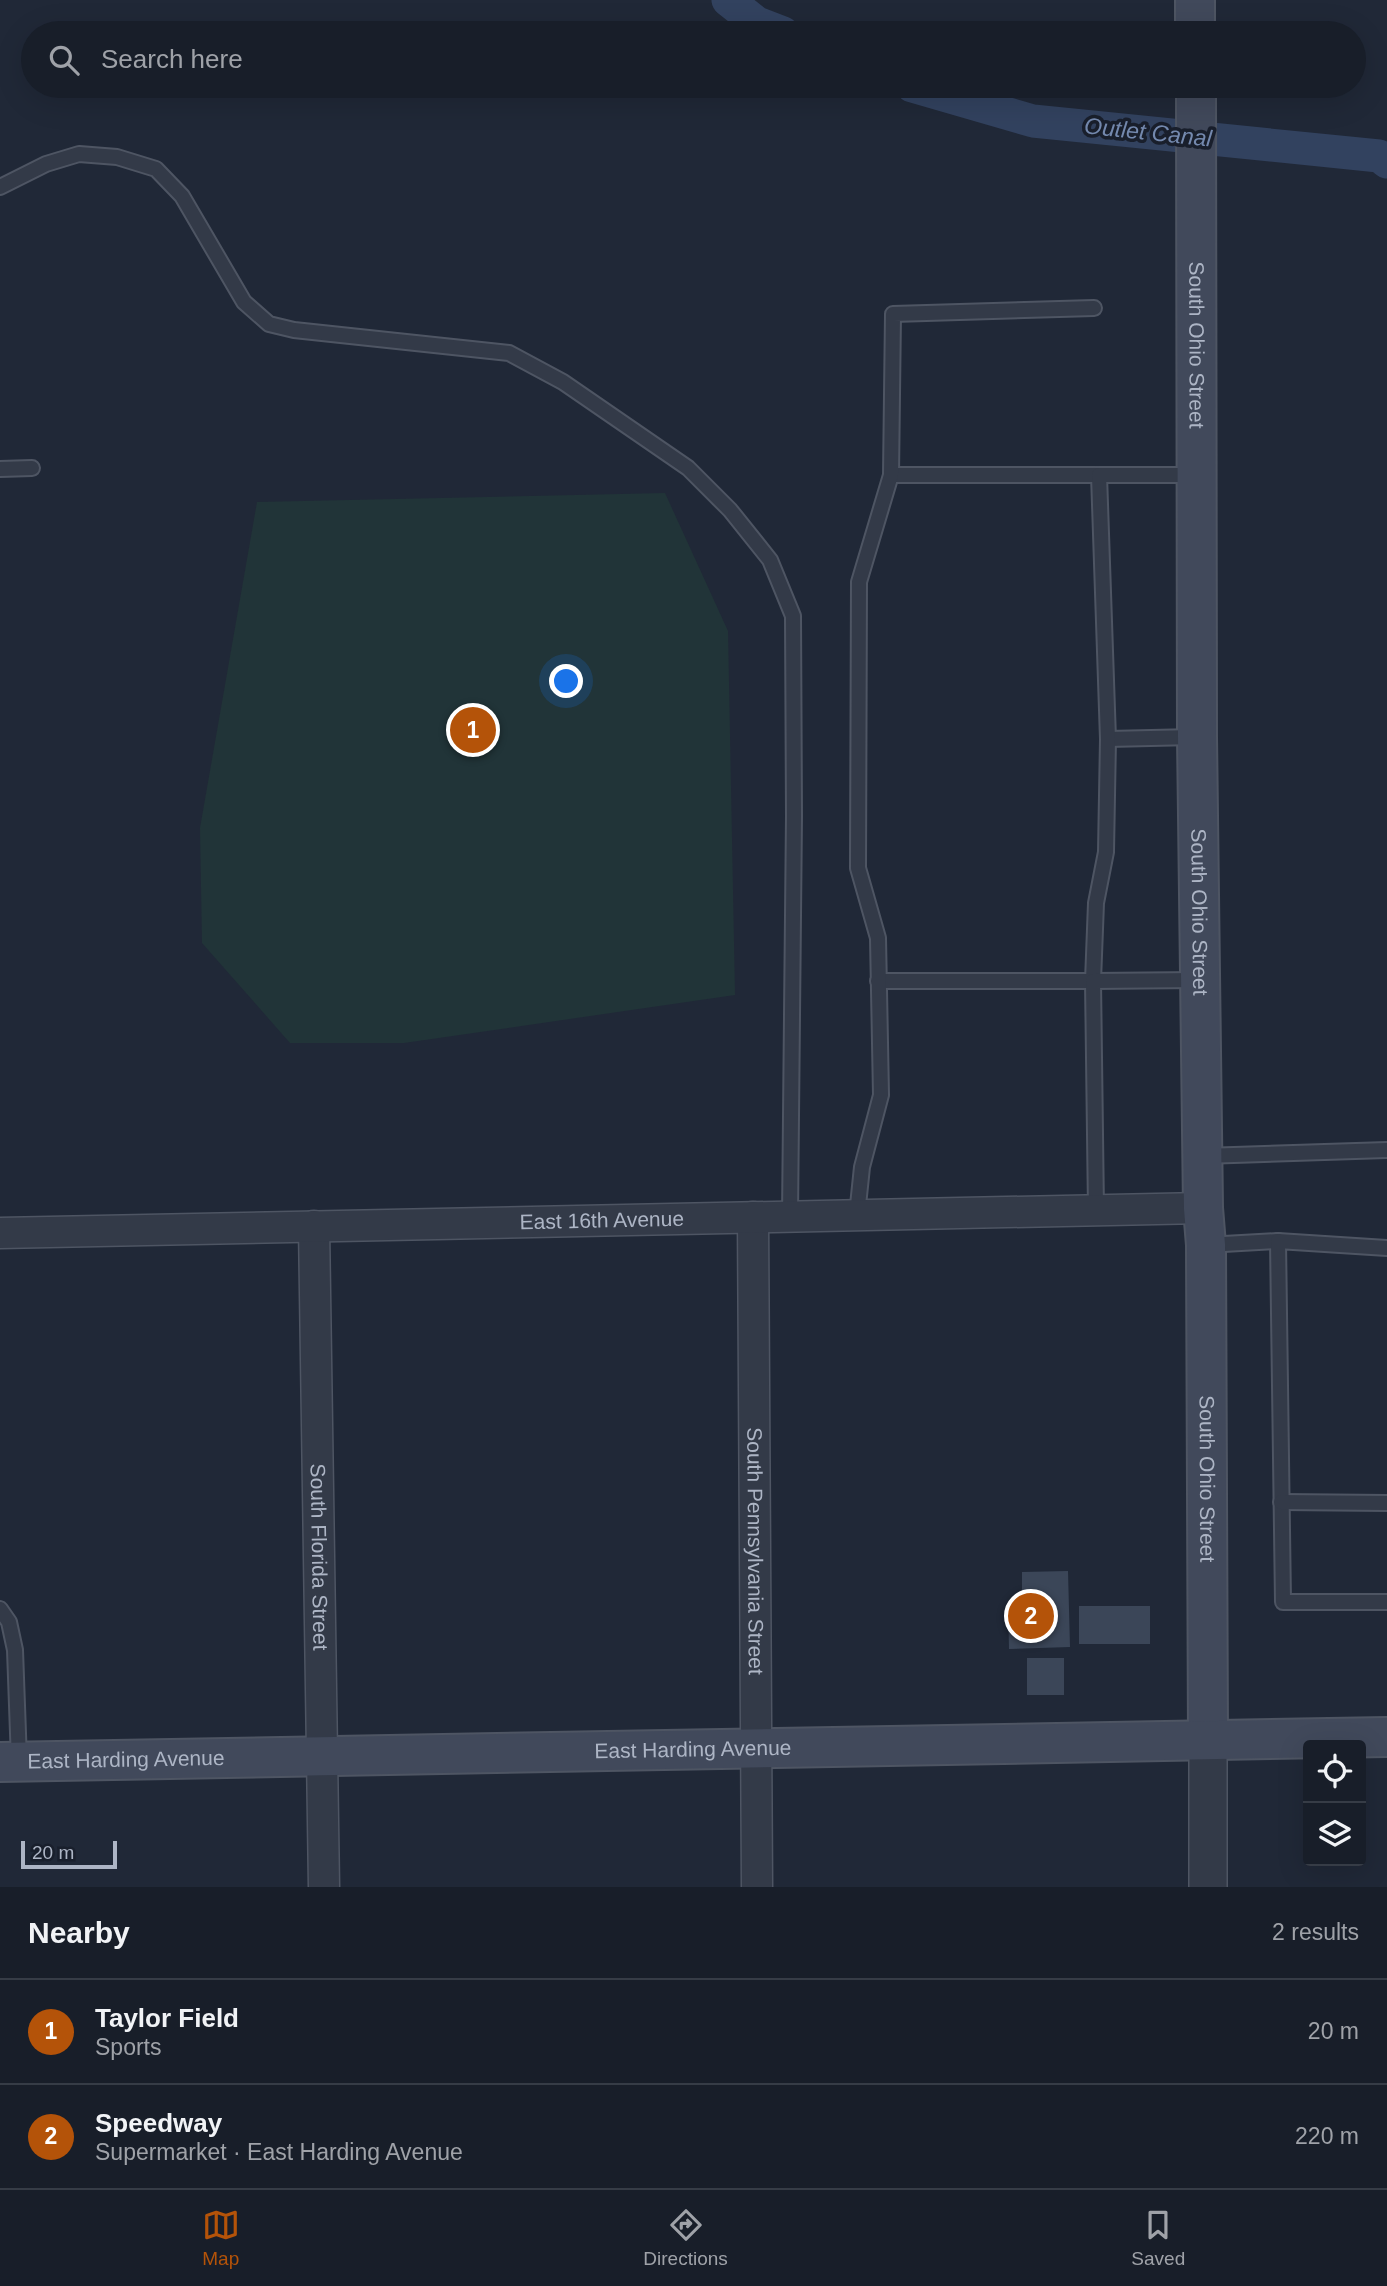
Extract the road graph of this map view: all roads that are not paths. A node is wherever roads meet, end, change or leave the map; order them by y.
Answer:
1 (1195, 0) edge
2 (1195, 21) edge
3 (1196, 98) edge
4 (0, 187) edge
5 (1094, 308) dead end
6 (32, 468) dead end
7 (0, 469) edge
8 (891, 475) junction
9 (1099, 475) junction
10 (1197, 475) junction
11 (1197, 737) junction
12 (1108, 739) junction
13 (1199, 980) junction
14 (878, 981) junction
15 (1093, 981) junction
16 (1387, 1150) edge
17 (1202, 1156) junction
18 (1096, 1210) junction
19 (857, 1215) junction
20 (790, 1216) junction
21 (753, 1217) junction
22 (314, 1226) junction
23 (1204, 1226) junction
24 (0, 1233) edge
25 (1278, 1241) junction
26 (1387, 1248) edge
27 (1281, 1502) junction
28 (1387, 1503) edge
29 (1387, 1602) edge
30 (0, 1609) edge
31 (1387, 1737) edge
32 (1208, 1739) junction
33 (756, 1749) junction
34 (322, 1756) junction
35 (9, 1762) edge
36 (324, 1887) edge
37 (757, 1887) edge
38 (1208, 1887) edge

1 - 2 main road
3 - 10 main road, South Ohio Street
4 - 20 lane
5 - 8 lane
6 - 7 lane
8 - 9 lane
8 - 14 lane
9 - 10 lane
9 - 12 lane
10 - 11 main road, South Ohio Street
11 - 12 lane
11 - 13 main road, South Ohio Street
12 - 15 lane
13 - 15 lane
13 - 17 main road, South Ohio Street
14 - 15 lane
14 - 19 lane
15 - 18 lane
16 - 17 lane
17 - 23 main road, South Ohio Street
18 - 19 street, East 16th Avenue
18 - 23 street, East 16th Avenue
19 - 20 street, East 16th Avenue
20 - 21 street, East 16th Avenue
21 - 22 street, East 16th Avenue
21 - 33 street, South Pennsylvania Street
22 - 24 street, East 16th Avenue
22 - 34 street, South Florida Street
23 - 25 lane
23 - 32 main road, South Ohio Street
25 - 26 lane
25 - 27 lane
27 - 28 lane
27 - 29 lane
30 - 35 lane
31 - 32 main road, East Harding Avenue
32 - 33 main road, East Harding Avenue
32 - 38 street
33 - 34 main road, East Harding Avenue
33 - 37 street, South Pennsylvania Street
34 - 35 main road, East Harding Avenue
34 - 36 street, South Florida Street

